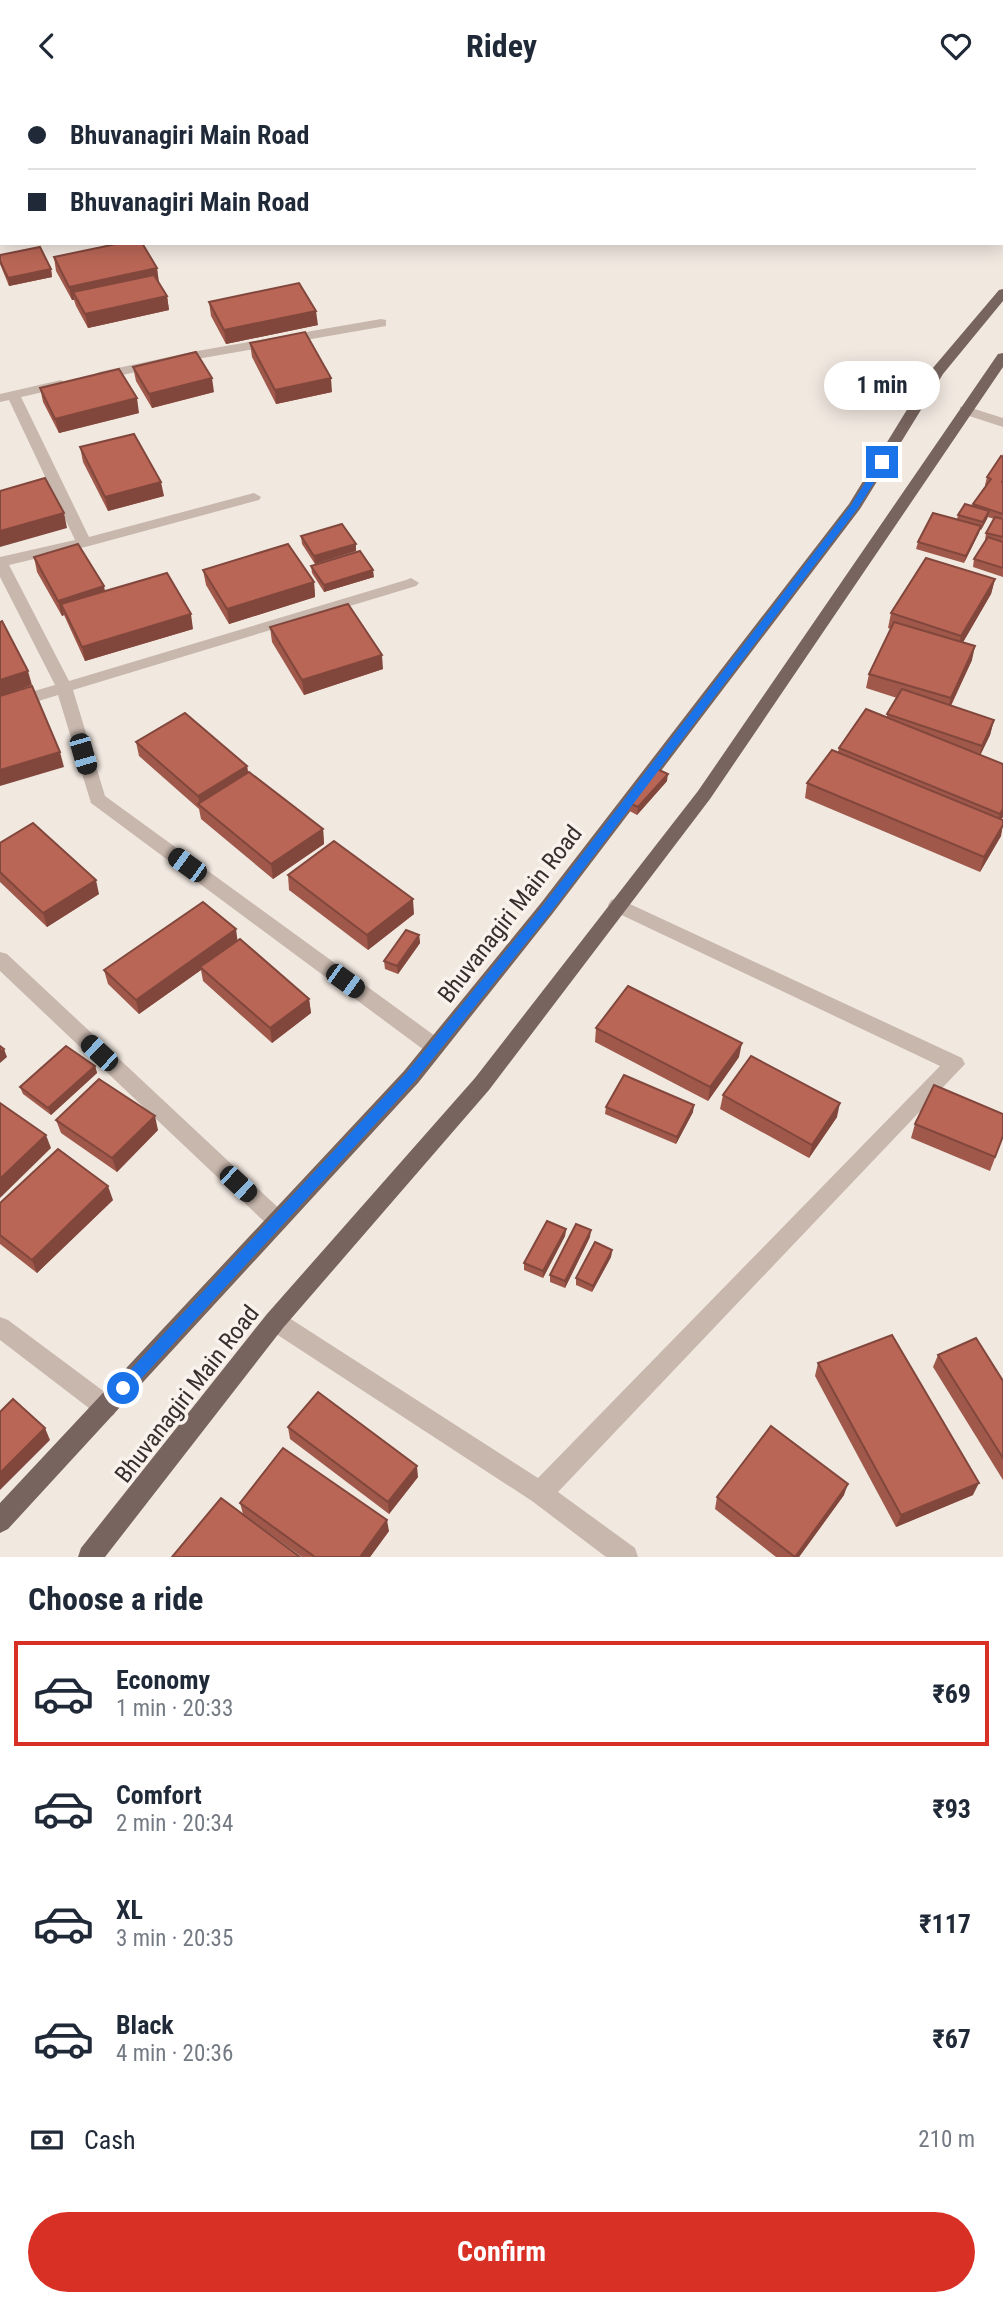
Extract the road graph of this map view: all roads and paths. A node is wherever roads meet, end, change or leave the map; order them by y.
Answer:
1 (1003, 293) edge
2 (381, 323) dead end
3 (1003, 357) edge
4 (7, 396) edge
5 (965, 410) junction
6 (1003, 423) edge
7 (254, 497) dead end
8 (84, 543) junction
9 (0, 562) edge
10 (411, 583) dead end
11 (64, 686) junction
12 (0, 707) edge
13 (617, 905) junction
14 (0, 959) edge
15 (435, 1047) junction
16 (278, 1221) junction
17 (275, 1321) junction
18 (0, 1327) edge
19 (106, 1407) junction
20 (540, 1493) junction
21 (0, 1521) edge
22 (90, 1557) edge
23 (626, 1557) edge

1 - 15 main road, Bhuvanagiri Main Road
2 - 4 street
3 - 5 main road, Bhuvanagiri Main Road
4 - 8 street
5 - 6 street
5 - 13 main road, Bhuvanagiri Main Road
7 - 8 street
8 - 9 street
9 - 11 street
10 - 11 street
11 - 12 street
11 - 15 street
13 - 17 main road, Bhuvanagiri Main Road
13 - 20 street
14 - 16 street
15 - 16 main road, Bhuvanagiri Main Road
16 - 19 main road, Bhuvanagiri Main Road
17 - 20 street
17 - 22 main road, Bhuvanagiri Main Road
18 - 19 street
19 - 21 main road, Bhuvanagiri Main Road
20 - 23 street

